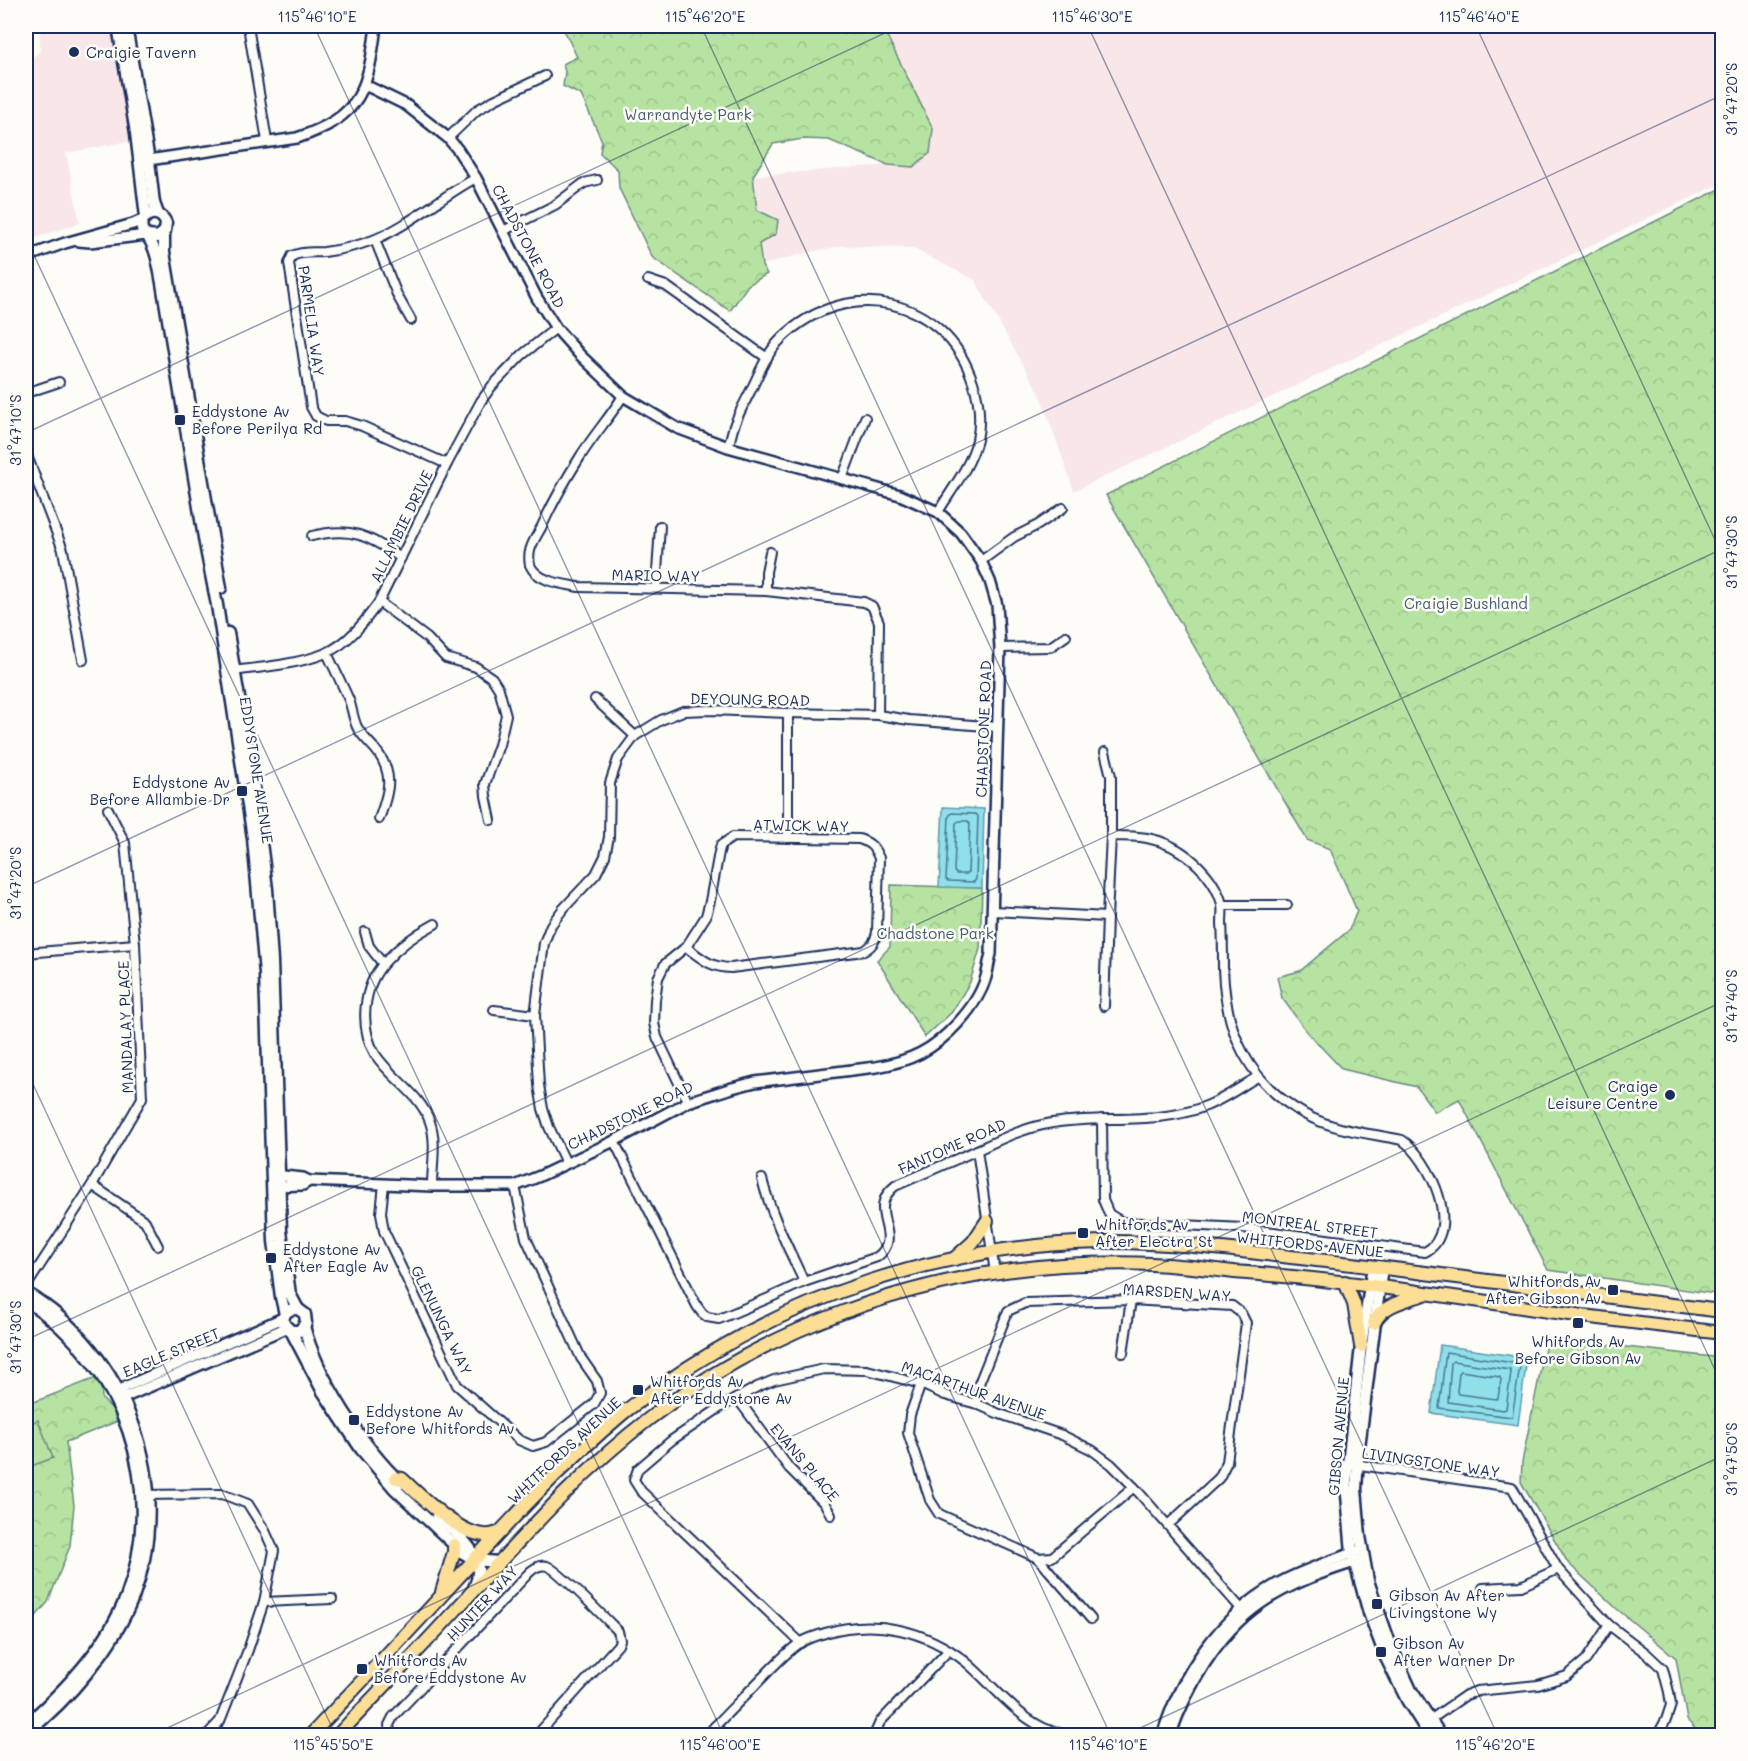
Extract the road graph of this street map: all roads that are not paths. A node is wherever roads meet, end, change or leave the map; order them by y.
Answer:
1 (118, 26) edge
2 (126, 26) edge
3 (248, 26) edge
4 (376, 26) edge
5 (545, 76) dead end
6 (366, 85) junction
7 (448, 138) junction
8 (267, 141) junction
9 (145, 161) junction
10 (476, 178) junction
11 (597, 180) dead end
12 (158, 214) junction
13 (145, 218) junction
14 (503, 231) junction
15 (164, 233) junction
16 (147, 236) junction
17 (76, 240) junction
18 (375, 240) junction
19 (26, 257) edge
20 (648, 280) dead end
21 (411, 320) dead end
22 (556, 328) junction
23 (767, 358) junction
24 (59, 382) dead end
25 (26, 393) edge
26 (623, 396) junction
27 (865, 418) dead end
28 (728, 447) junction
29 (26, 453) edge
30 (447, 465) junction
31 (842, 479) junction
32 (1063, 508) dead end
33 (938, 512) junction
34 (660, 526) dead end
35 (312, 536) dead end
36 (770, 552) dead end
37 (401, 558) junction
38 (981, 561) junction
39 (657, 588) junction
40 (766, 591) junction
41 (379, 602) junction
42 (1066, 636) dead end
43 (1000, 648) junction
44 (327, 653) junction
45 (83, 660) dead end
46 (230, 671) junction
47 (595, 699) dead end
48 (788, 713) junction
49 (878, 715) junction
50 (998, 726) junction
51 (635, 736) junction
52 (1105, 752) dead end
53 (108, 809) dead end
54 (379, 819) dead end
55 (491, 820) dead end
56 (1111, 836) junction
57 (788, 838) junction
58 (1222, 905) junction
59 (1287, 905) dead end
60 (993, 910) junction
61 (1107, 917) junction
62 (435, 924) dead end
63 (366, 932) dead end
64 (135, 944) junction
65 (686, 947) junction
66 (26, 953) edge
67 (383, 964) junction
68 (1104, 1006) dead end
69 (494, 1010) dead end
70 (535, 1015) junction
71 (1257, 1077) junction
72 (688, 1102) junction
73 (1102, 1119) junction
74 (614, 1141) junction
75 (976, 1150) junction
76 (566, 1162) junction
77 (762, 1179) dead end
78 (275, 1181) junction
79 (384, 1184) junction
80 (92, 1185) junction
81 (432, 1186) junction
82 (515, 1186) junction
83 (987, 1221) junction
84 (158, 1246) dead end
85 (993, 1252) junction
86 (953, 1260) junction
87 (1378, 1267) junction
88 (995, 1273) junction
89 (804, 1282) junction
90 (1345, 1282) junction
91 (1375, 1286) junction
92 (26, 1287) edge
93 (26, 1292) edge
94 (1428, 1292) junction
95 (1131, 1300) junction
96 (26, 1301) edge
97 (298, 1309) junction
98 (1722, 1311) edge
99 (286, 1323) junction
100 (1374, 1323) junction
101 (304, 1326) junction
102 (1722, 1333) edge
103 (1361, 1346) junction
104 (1123, 1353) dead end
105 (921, 1384) junction
106 (118, 1395) junction
107 (737, 1398) junction
108 (977, 1404) junction
109 (1353, 1464) junction
110 (396, 1478) junction
111 (1134, 1487) junction
112 (146, 1495) junction
113 (831, 1515) dead end
114 (1168, 1525) junction
115 (498, 1533) junction
116 (454, 1545) junction
117 (1358, 1556) junction
118 (1038, 1558) junction
119 (476, 1559) junction
120 (498, 1562) junction
121 (1558, 1569) junction
122 (1483, 1588) dead end
123 (471, 1594) junction
124 (441, 1597) junction
125 (332, 1599) dead end
126 (264, 1602) junction
127 (1244, 1612) junction
128 (1091, 1619) dead end
129 (1610, 1625) junction
130 (801, 1642) junction
131 (949, 1650) junction
132 (1426, 1722) junction
133 (26, 1724) edge
134 (715, 1726) junction
135 (1042, 1731) edge
136 (26, 1734) edge
137 (206, 1736) edge
138 (310, 1736) edge
139 (337, 1736) edge
140 (391, 1736) edge
141 (536, 1736) edge
142 (706, 1736) edge
143 (725, 1736) edge
144 (877, 1736) edge
145 (1068, 1736) edge
146 (1162, 1736) edge
147 (1170, 1736) edge
148 (1430, 1736) edge
149 (1442, 1736) edge
150 (1658, 1736) edge

1 - 9 main road
2 - 9 main road
3 - 8 street
4 - 6 street
5 - 7 street
6 - 7 street, CHADSTONE ROAD
6 - 8 street
7 - 10 street, CHADSTONE ROAD
8 - 9 street
9 - 12 main road
9 - 13 main road
10 - 14 street, CHADSTONE ROAD
10 - 18 street, PARMELIA WAY
11 - 14 street
12 - 13 main road
12 - 15 main road
13 - 16 main road
13 - 17 street
14 - 22 street, CHADSTONE ROAD
15 - 16 main road
15 - 46 main road, EDDYSTONE AVENUE
16 - 17 street
16 - 46 main road, EDDYSTONE AVENUE
17 - 19 street
18 - 21 street
18 - 30 street, PARMELIA WAY
20 - 23 street
22 - 26 street, CHADSTONE ROAD
22 - 30 street, ALLAMBIE DRIVE
23 - 28 street
23 - 33 street
24 - 25 street
26 - 28 street, CHADSTONE ROAD
26 - 39 street, MARIO WAY
27 - 31 street
28 - 31 street, CHADSTONE ROAD
29 - 45 street
30 - 37 street, ALLAMBIE DRIVE
31 - 33 street, CHADSTONE ROAD
32 - 38 street
33 - 38 street, CHADSTONE ROAD
34 - 39 street
35 - 37 street
36 - 40 street
37 - 41 street, ALLAMBIE DRIVE
38 - 43 street, CHADSTONE ROAD
39 - 40 street, MARIO WAY
40 - 49 street, MARIO WAY
41 - 44 street, ALLAMBIE DRIVE
41 - 55 street
42 - 43 street
43 - 50 street, CHADSTONE ROAD
44 - 46 street, ALLAMBIE DRIVE
44 - 54 street
46 - 78 main road, EDDYSTONE AVENUE
47 - 51 street
48 - 49 street, DEYOUNG ROAD
48 - 51 street, DEYOUNG ROAD
48 - 57 street
49 - 50 street, DEYOUNG ROAD
50 - 60 street, CHADSTONE ROAD
51 - 70 street, DEYOUNG ROAD
52 - 56 street
53 - 64 street, MANDALAY PLACE
56 - 58 street
56 - 61 street
57 - 65 street, ATWICK WAY
57 - 65 street, ATWICK WAY
58 - 59 street
58 - 71 street
60 - 61 street
60 - 72 street, CHADSTONE ROAD
61 - 68 street
62 - 67 street
63 - 67 street
64 - 66 street
64 - 80 street, MANDALAY PLACE
65 - 72 street, ATWICK WAY
67 - 81 street
69 - 70 street
70 - 76 street, DEYOUNG ROAD
71 - 73 street, FANTOME ROAD
71 - 73 street, MONTREAL STREET
72 - 74 street, CHADSTONE ROAD
73 - 75 street, FANTOME ROAD
74 - 76 street, CHADSTONE ROAD
74 - 89 street, FANTOME ROAD
75 - 83 street
75 - 89 street, FANTOME ROAD
76 - 82 street, CHADSTONE ROAD
77 - 89 street
78 - 79 street, CHADSTONE ROAD
78 - 97 main road, EDDYSTONE AVENUE
78 - 99 main road, EDDYSTONE AVENUE
79 - 81 street, CHADSTONE ROAD
79 - 82 street, GLENUNGA WAY
80 - 84 street
80 - 92 street, MANDALAY PLACE
81 - 82 street, CHADSTONE ROAD
83 - 85 street
83 - 86 main road
85 - 86 main road, WHITFORDS AVENUE
85 - 87 main road, WHITFORDS AVENUE
85 - 88 street
86 - 115 main road, WHITFORDS AVENUE
87 - 91 main road, GIBSON AVENUE
87 - 98 main road, WHITFORDS AVENUE
88 - 90 main road, WHITFORDS AVENUE
88 - 120 main road, WHITFORDS AVENUE
90 - 91 main road, WHITFORDS AVENUE
90 - 103 main road
91 - 94 main road, WHITFORDS AVENUE
91 - 100 main road, GIBSON AVENUE
91 - 103 main road, GIBSON AVENUE
93 - 106 street
94 - 100 main road
94 - 102 main road, WHITFORDS AVENUE
95 - 104 street
95 - 108 street, MARSDEN WAY
95 - 114 street, MARSDEN WAY
96 - 106 street
97 - 99 main road
97 - 101 main road
99 - 101 main road
99 - 106 street, EAGLE STREET
99 - 116 main road, EDDYSTONE AVENUE
100 - 109 main road, GIBSON AVENUE
101 - 110 main road
103 - 109 main road, GIBSON AVENUE
105 - 107 street, MACARTHUR AVENUE
105 - 108 street, MACARTHUR AVENUE
105 - 118 street
106 - 112 street
107 - 113 street, EVANS PLACE
107 - 130 street, MACARTHUR AVENUE
108 - 111 street, MACARTHUR AVENUE
109 - 117 main road, GIBSON AVENUE
109 - 121 street, LIVINGSTONE WAY
110 - 115 main road
110 - 119 main road
111 - 114 street, MACARTHUR AVENUE
111 - 118 street
112 - 126 street
112 - 133 street
112 - 136 street
114 - 127 street, MACARTHUR AVENUE
115 - 119 main road, WHITFORDS AVENUE
116 - 119 main road, EDDYSTONE AVENUE
116 - 124 main road
117 - 127 street
117 - 132 main road, GIBSON AVENUE
118 - 128 street
119 - 120 main road
119 - 123 main road
119 - 124 main road, WHITFORDS AVENUE
120 - 123 main road, WHITFORDS AVENUE
121 - 122 street
121 - 129 street, LIVINGSTONE WAY
123 - 139 main road, WHITFORDS AVENUE
124 - 138 main road, WHITFORDS AVENUE
125 - 126 street
126 - 137 street
127 - 146 street
127 - 147 street
129 - 132 street
129 - 150 street, LIVINGSTONE WAY
130 - 131 street
130 - 134 street
131 - 135 street
131 - 144 street
132 - 148 main road, GIBSON AVENUE
132 - 149 main road, GIBSON AVENUE
134 - 142 street
134 - 143 street
135 - 145 street
140 - 141 street, HUNTER WAY

